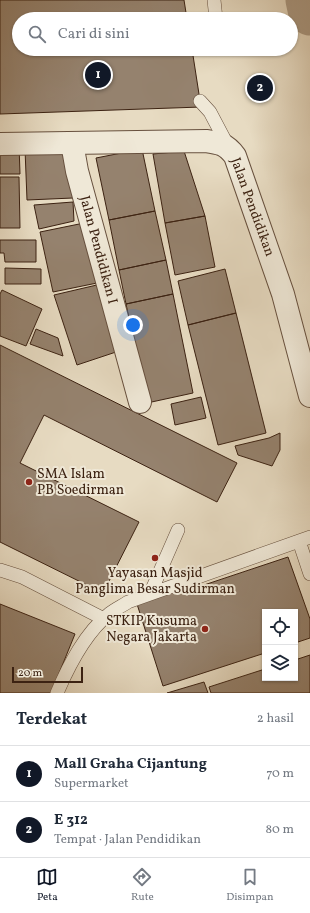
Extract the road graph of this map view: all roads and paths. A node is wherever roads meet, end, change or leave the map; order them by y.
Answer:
1 (214, 0) edge
2 (215, 12) edge
3 (200, 101) dead end
4 (72, 143) junction
5 (0, 144) edge
6 (229, 148) junction
7 (310, 396) edge
8 (140, 402) dead end
9 (178, 530) dead end
10 (304, 539) edge
11 (0, 570) edge
12 (310, 574) edge
13 (150, 594) junction
14 (104, 619) junction
15 (57, 693) edge

1 - 2 lane
3 - 6 lane
4 - 5 street, Jalan Pendidikan
4 - 6 street, Jalan Pendidikan
4 - 8 street, Jalan Pendidikan I
6 - 7 street, Jalan Pendidikan
9 - 13 lane
10 - 12 lane
10 - 13 lane
11 - 14 lane
13 - 14 lane
14 - 15 lane

